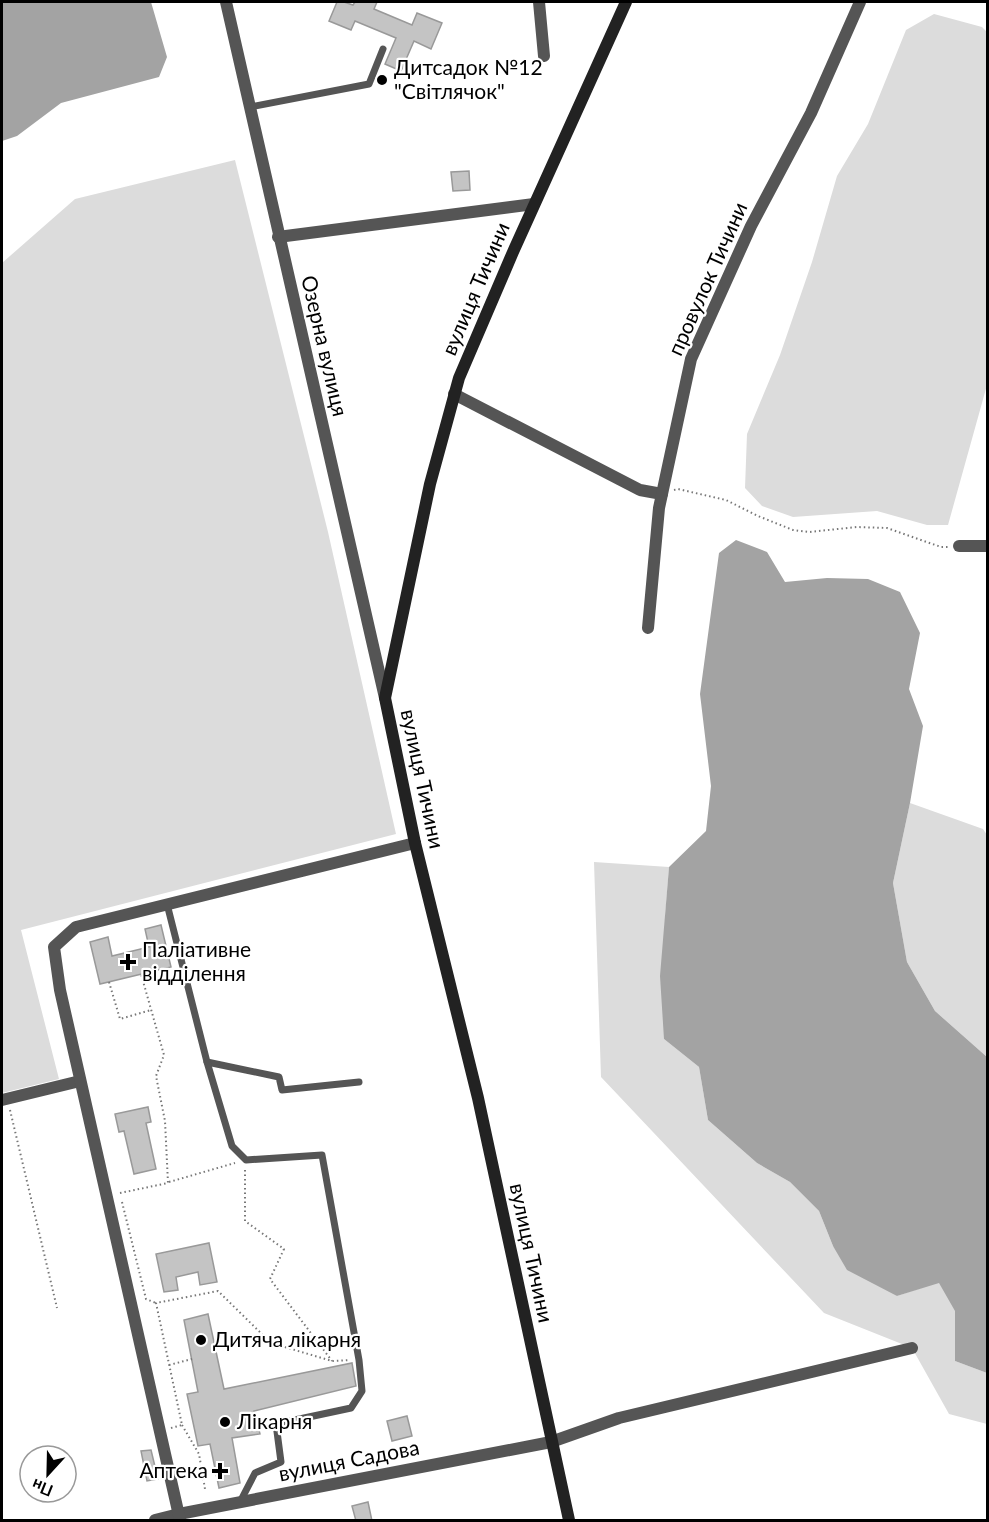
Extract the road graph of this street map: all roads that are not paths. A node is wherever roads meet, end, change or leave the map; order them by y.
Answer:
1 (226, 2) edge
2 (538, 2) edge
3 (626, 2) edge
4 (860, 2) edge
5 (383, 49) dead end
6 (544, 56) dead end
7 (250, 107) junction
8 (534, 204) junction
9 (278, 237) junction
10 (454, 394) junction
11 (662, 494) junction
12 (959, 546) road end
13 (987, 546) edge
14 (648, 628) dead end
15 (385, 698) junction
16 (415, 843) junction
17 (167, 904) junction
18 (207, 1062) junction
19 (80, 1081) junction
20 (359, 1082) dead end
21 (4, 1099) edge
22 (912, 1348) dead end
23 (551, 1442) junction
24 (240, 1502) junction
25 (179, 1517) edge
26 (155, 1521) edge
27 (569, 1521) edge

1 - 7 street, Озерна вулиця
2 - 6 street
3 - 8 street, вулиця Тичини
4 - 11 street, провулок Тичини
5 - 7 lane
7 - 9 street, Озерна вулиця
8 - 9 street
8 - 10 street, вулиця Тичини
9 - 15 street, Озерна вулиця
10 - 11 street
10 - 15 street, вулиця Тичини
11 - 14 street, провулок Тичини
12 - 13 street
15 - 16 street, вулиця Тичини
16 - 17 street
16 - 23 street, вулиця Тичини
17 - 18 lane
17 - 19 street
18 - 20 lane
18 - 24 lane
19 - 21 street
19 - 25 street
22 - 23 street, вулиця Садова
23 - 24 street, вулиця Садова
23 - 27 street, вулиця Тичини
24 - 25 street, вулиця Садова
25 - 26 street, вулиця Садова

